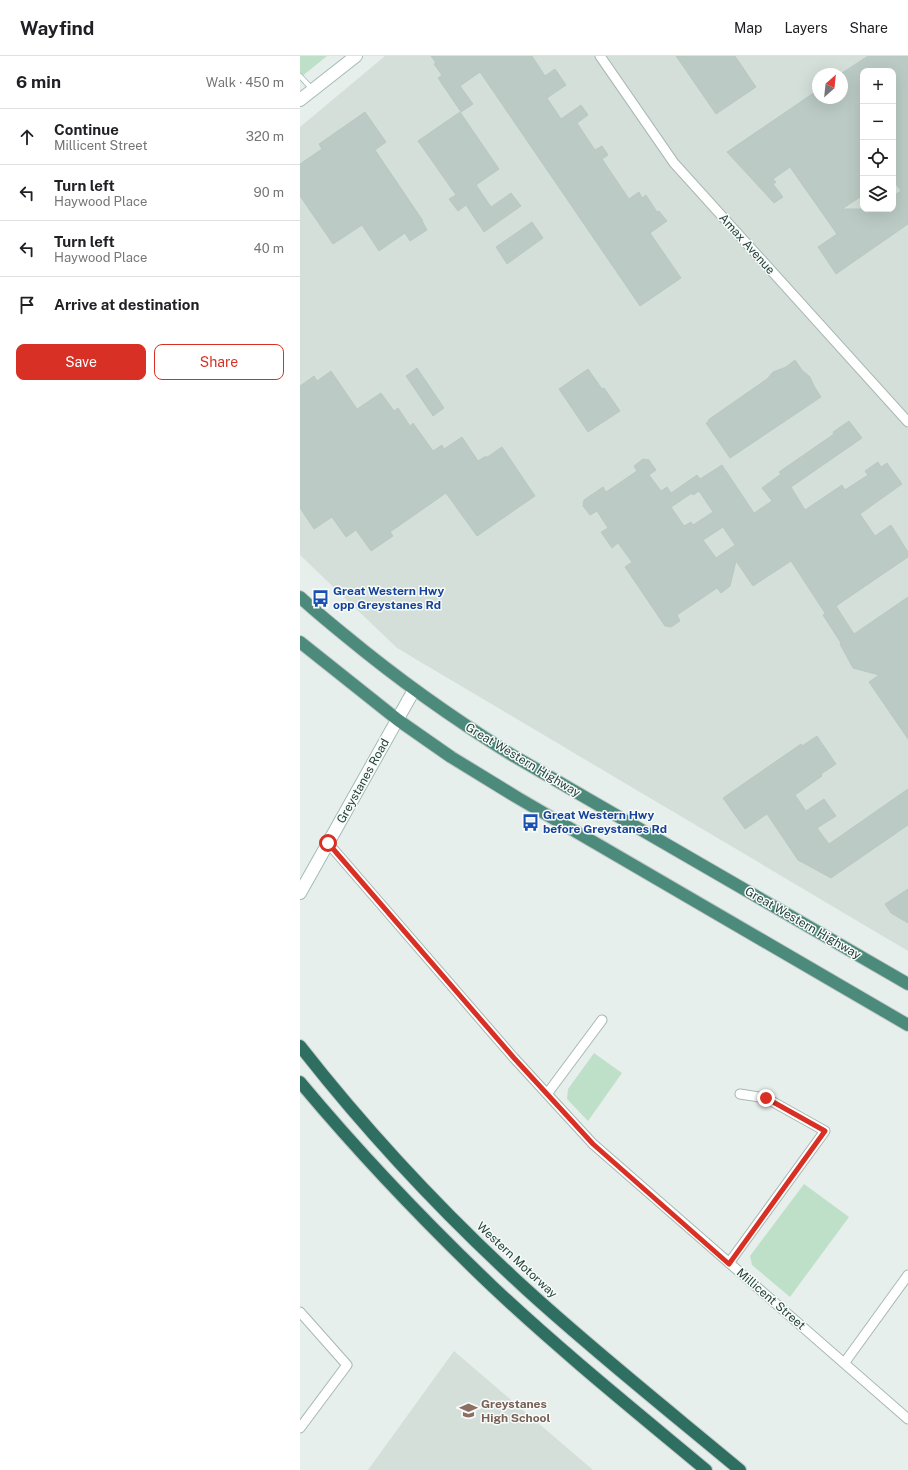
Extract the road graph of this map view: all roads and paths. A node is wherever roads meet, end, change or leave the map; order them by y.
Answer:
1 (356, 56) edge
2 (600, 56) edge
3 (300, 76) edge
4 (313, 90) junction
5 (300, 100) edge
6 (908, 422) edge
7 (300, 597) edge
8 (300, 642) edge
9 (414, 690) junction
10 (398, 720) junction
11 (328, 843) junction
12 (300, 892) edge
13 (908, 984) edge
14 (602, 1020) dead end
15 (908, 1024) edge
16 (300, 1046) edge
17 (300, 1082) edge
18 (547, 1094) junction
19 (740, 1094) dead end
20 (729, 1264) junction
21 (908, 1275) edge
22 (300, 1312) edge
23 (845, 1362) junction
24 (908, 1419) edge
25 (300, 1428) edge
26 (706, 1470) edge
27 (740, 1470) edge

1 - 4 main road
2 - 6 street, Amax Avenue
3 - 4 lane
4 - 5 main road
7 - 9 highway, Great Western Highway
8 - 10 highway
9 - 10 main road, Greystanes Road
9 - 13 highway, Great Western Highway
10 - 11 main road, Greystanes Road
10 - 15 highway
11 - 12 main road, Greystanes Road
11 - 18 street, Millicent Street
14 - 18 street
16 - 27 highway, Western Motorway
17 - 26 highway
18 - 20 street, Millicent Street
19 - 20 street
20 - 23 street, Millicent Street
21 - 23 street
22 - 25 street
23 - 24 street, Millicent Street

